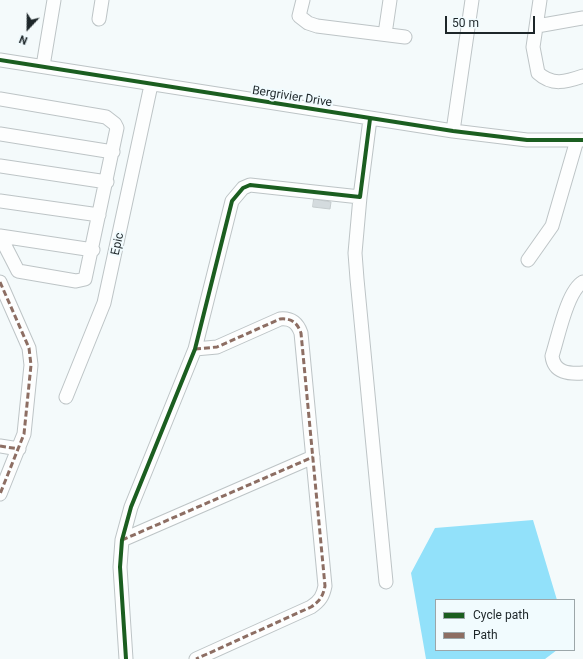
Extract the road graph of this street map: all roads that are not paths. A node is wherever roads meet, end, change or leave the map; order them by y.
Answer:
1 (54, 0) edge
2 (102, 0) edge
3 (303, 0) edge
4 (390, 0) edge
5 (472, 0) edge
6 (540, 0) edge
7 (583, 18) edge
8 (99, 19) dead end
9 (537, 26) junction
10 (385, 34) junction
11 (405, 37) dead end
12 (0, 60) edge
13 (43, 66) junction
14 (583, 76) edge
15 (151, 85) junction
16 (0, 99) edge
17 (370, 119) junction
18 (453, 131) junction
19 (0, 134) edge
20 (580, 140) edge
21 (113, 152) junction
22 (0, 166) edge
23 (107, 182) junction
24 (360, 197) junction
25 (0, 201) edge
26 (99, 215) junction
27 (0, 236) edge
28 (92, 250) junction
29 (528, 260) dead end
30 (0, 282) edge
31 (583, 282) edge
32 (195, 348) junction
33 (583, 373) edge
34 (66, 397) dead end
35 (0, 446) edge
36 (19, 449) junction
37 (313, 457) junction
38 (0, 494) edge
39 (122, 540) junction
40 (386, 582) dead end
41 (126, 659) edge
42 (196, 659) edge

1 - 13 street
2 - 8 street
3 - 10 street
4 - 10 street
5 - 18 street
6 - 9 street
7 - 9 street
9 - 14 street
10 - 11 street
12 - 13 street, Bergrivier Drive
13 - 15 street, Bergrivier Drive
15 - 17 street, Bergrivier Drive
15 - 34 street, Epic
16 - 21 street
17 - 18 street, Bergrivier Drive
17 - 24 street
18 - 20 street, Bergrivier Drive
19 - 21 street
20 - 29 street
21 - 23 street
22 - 23 street
23 - 26 street
24 - 32 street
24 - 40 street
25 - 26 street
26 - 28 street
27 - 28 street
27 - 28 street
30 - 36 street
31 - 33 street
32 - 37 street
32 - 39 street
35 - 36 street
36 - 38 street
37 - 39 street
37 - 42 street
39 - 41 street

